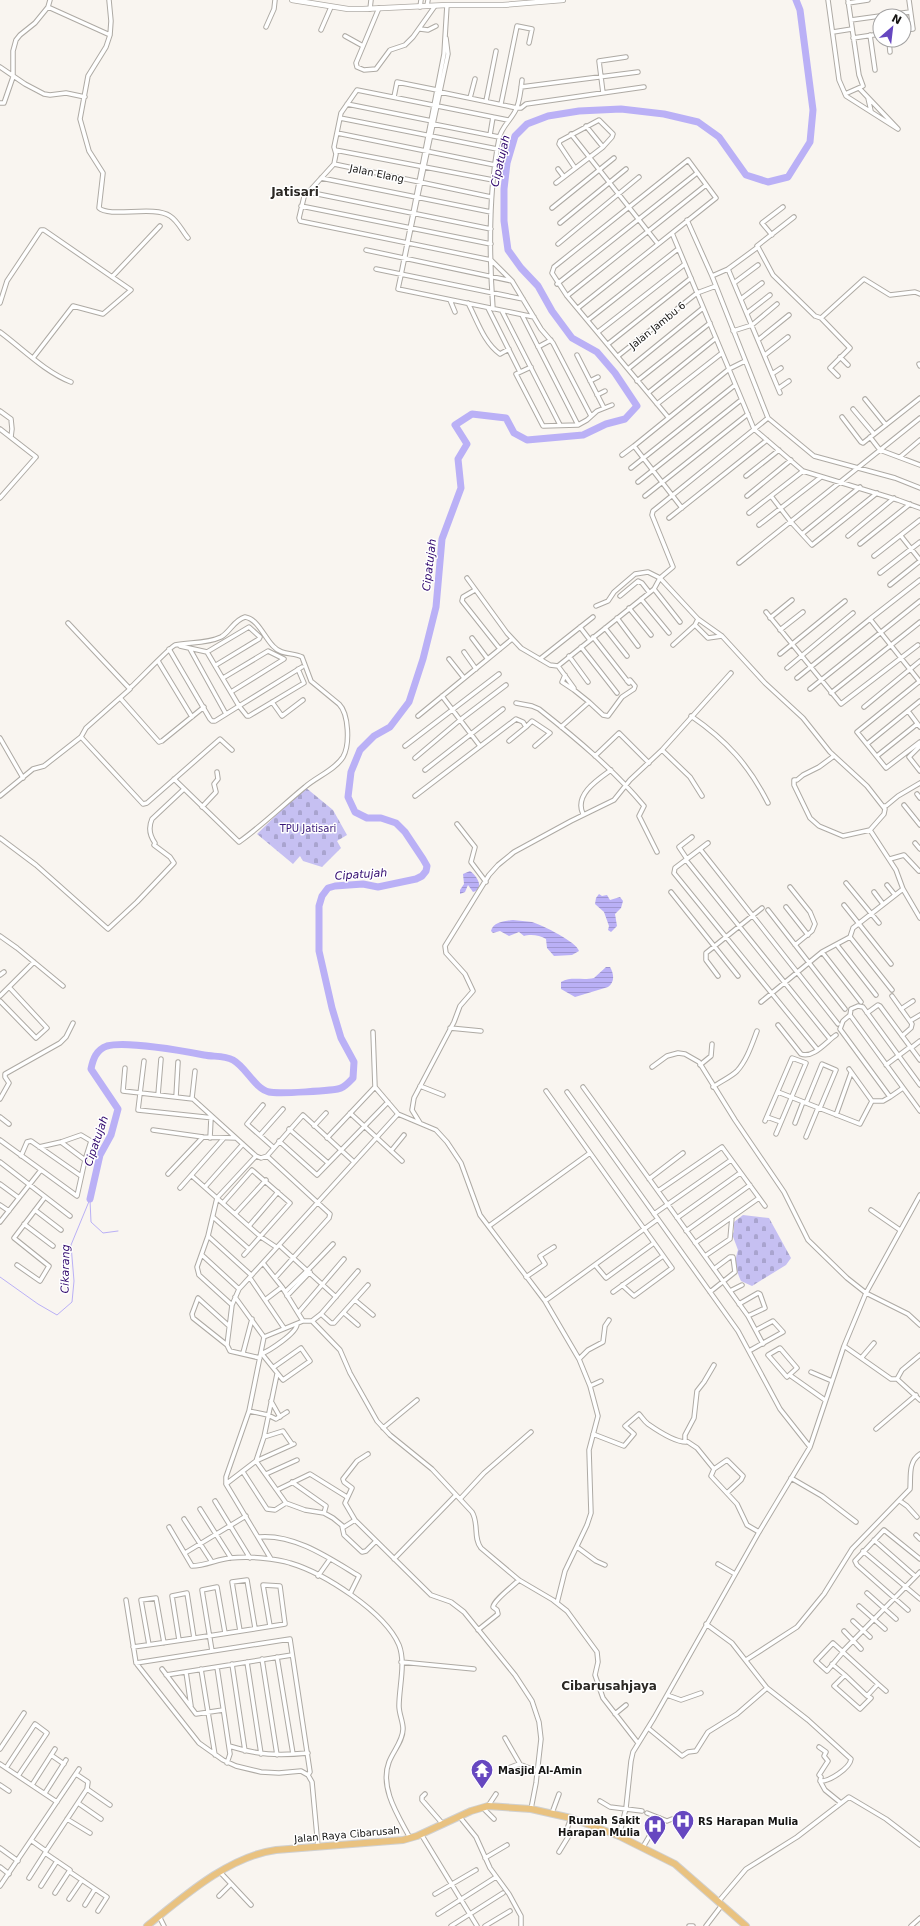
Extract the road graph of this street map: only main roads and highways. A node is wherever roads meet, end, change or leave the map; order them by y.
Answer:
1 (147, 1926) edge
2 (746, 1926) edge

1 - 2 main road, Jalan Raya Cibarusah

